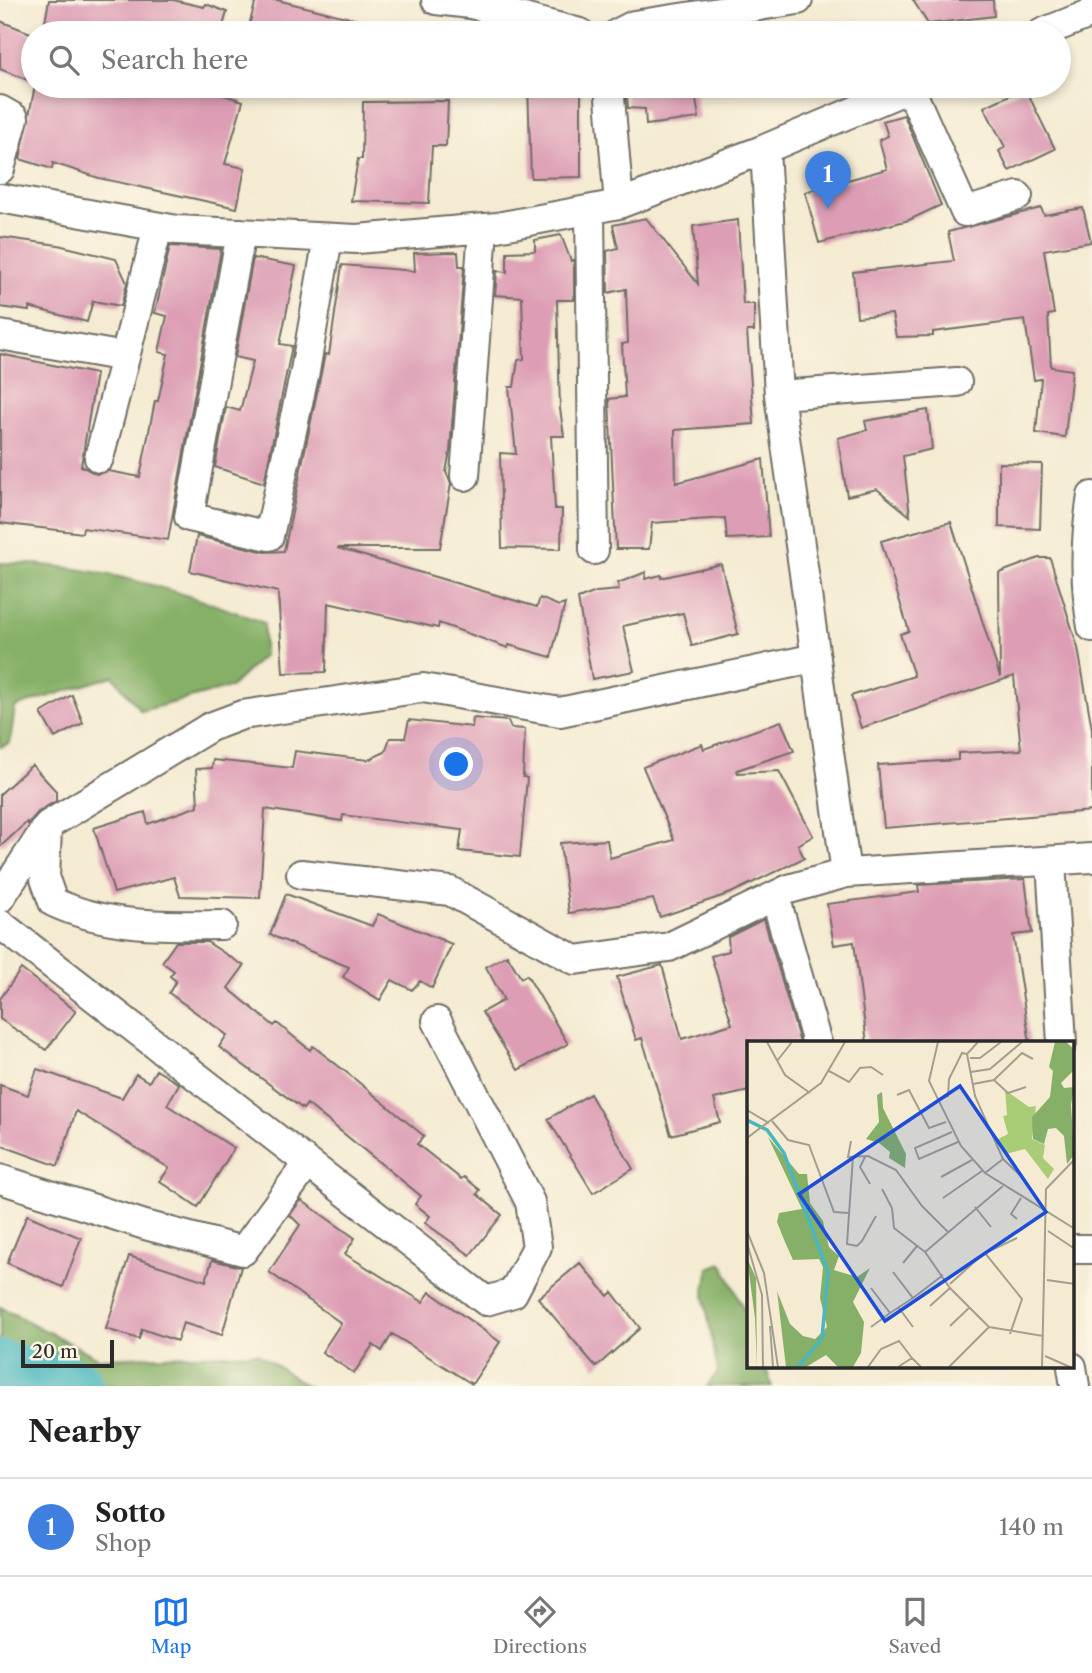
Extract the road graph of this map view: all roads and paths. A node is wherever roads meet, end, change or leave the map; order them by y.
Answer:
1 (436, 0) edge
2 (798, 0) edge
3 (1059, 0) edge
4 (1088, 18) edge
5 (535, 21) edge
6 (660, 21) edge
7 (1071, 24) edge
8 (610, 98) edge
9 (886, 98) edge
10 (917, 98) edge
11 (0, 110) edge
12 (765, 149) junction
13 (0, 169) edge
14 (1018, 196) dead end
15 (0, 198) edge
16 (619, 204) junction
17 (590, 211) junction
18 (158, 227) junction
19 (483, 229) junction
20 (241, 233) junction
21 (328, 237) junction
22 (0, 335) edge
23 (125, 357) junction
24 (957, 382) dead end
25 (779, 395) junction
26 (99, 458) dead end
27 (464, 476) dead end
28 (1091, 511) edge
29 (594, 550) dead end
30 (1092, 627) edge
31 (817, 659) junction
32 (48, 825) junction
33 (1092, 858) edge
34 (1051, 862) junction
35 (846, 873) junction
36 (301, 874) dead end
37 (775, 896) junction
38 (0, 898) edge
39 (0, 924) edge
40 (222, 925) dead end
41 (437, 1021) dead end
42 (816, 1041) edge
43 (1062, 1041) edge
44 (308, 1163) junction
45 (0, 1179) edge
46 (1092, 1249) edge
47 (1074, 1250) edge
48 (1072, 1368) edge
49 (1075, 1386) edge

1 - 5 street
2 - 6 street
3 - 4 street
4 - 7 street
8 - 16 street
9 - 12 street
10 - 14 street
11 - 13 street
12 - 16 street
12 - 25 street
15 - 18 street
16 - 17 street
17 - 19 street
17 - 29 street
18 - 20 street
18 - 23 street
19 - 21 street
19 - 27 street
20 - 21 street
20 - 21 street
22 - 23 street
23 - 26 street
24 - 25 street
25 - 31 street
28 - 30 street
31 - 32 street
31 - 35 street
32 - 38 street
32 - 40 street
33 - 34 street
34 - 35 street
34 - 43 street
35 - 37 street
36 - 37 street
37 - 42 street
39 - 44 street
41 - 44 street
44 - 45 street
46 - 47 street
48 - 49 street

